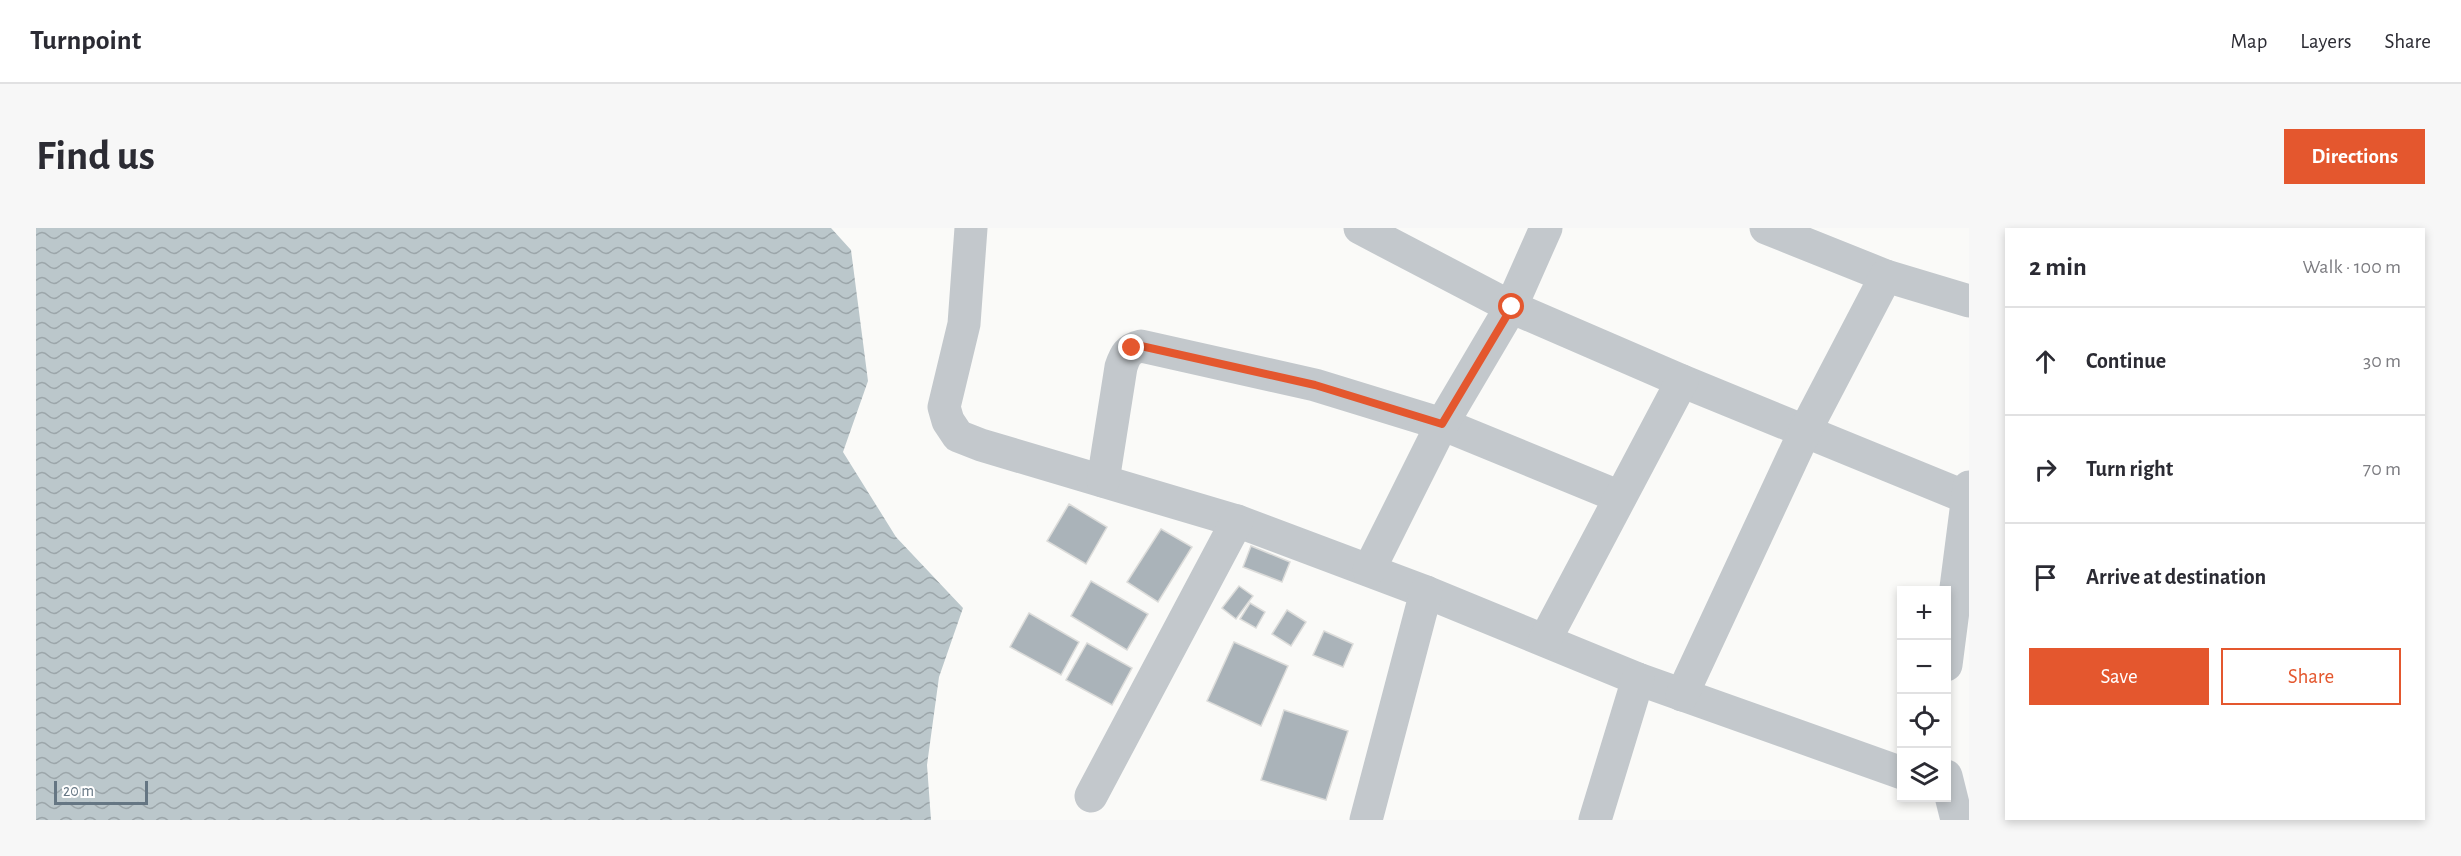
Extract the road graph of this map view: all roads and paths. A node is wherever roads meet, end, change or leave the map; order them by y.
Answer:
1 (971, 228) edge
2 (1546, 228) edge
3 (1766, 228) edge
4 (1372, 231) edge
5 (1886, 276) junction
6 (1969, 301) edge
7 (1512, 307) junction
8 (1682, 381) junction
9 (1442, 424) junction
10 (1806, 431) junction
11 (1103, 481) junction
12 (1968, 492) edge
13 (1620, 497) junction
14 (1237, 521) junction
15 (1369, 570) junction
16 (1426, 592) junction
17 (1545, 640) junction
18 (1950, 640) edge
19 (1638, 679) junction
20 (1682, 695) junction
21 (1897, 771) edge
22 (1090, 796) dead end
23 (1366, 820) edge
24 (1595, 820) edge

1 - 11 street
2 - 7 street
3 - 5 street
4 - 7 street
5 - 6 street
5 - 10 street
7 - 8 street
7 - 9 street
8 - 10 street
8 - 13 street
9 - 11 street
9 - 13 street
9 - 15 street
10 - 12 street
10 - 20 street
11 - 14 street
12 - 18 street
13 - 17 street
14 - 15 street
14 - 22 street
15 - 16 street
16 - 17 street
16 - 23 street
17 - 19 street
19 - 20 street
19 - 24 street
20 - 21 street

